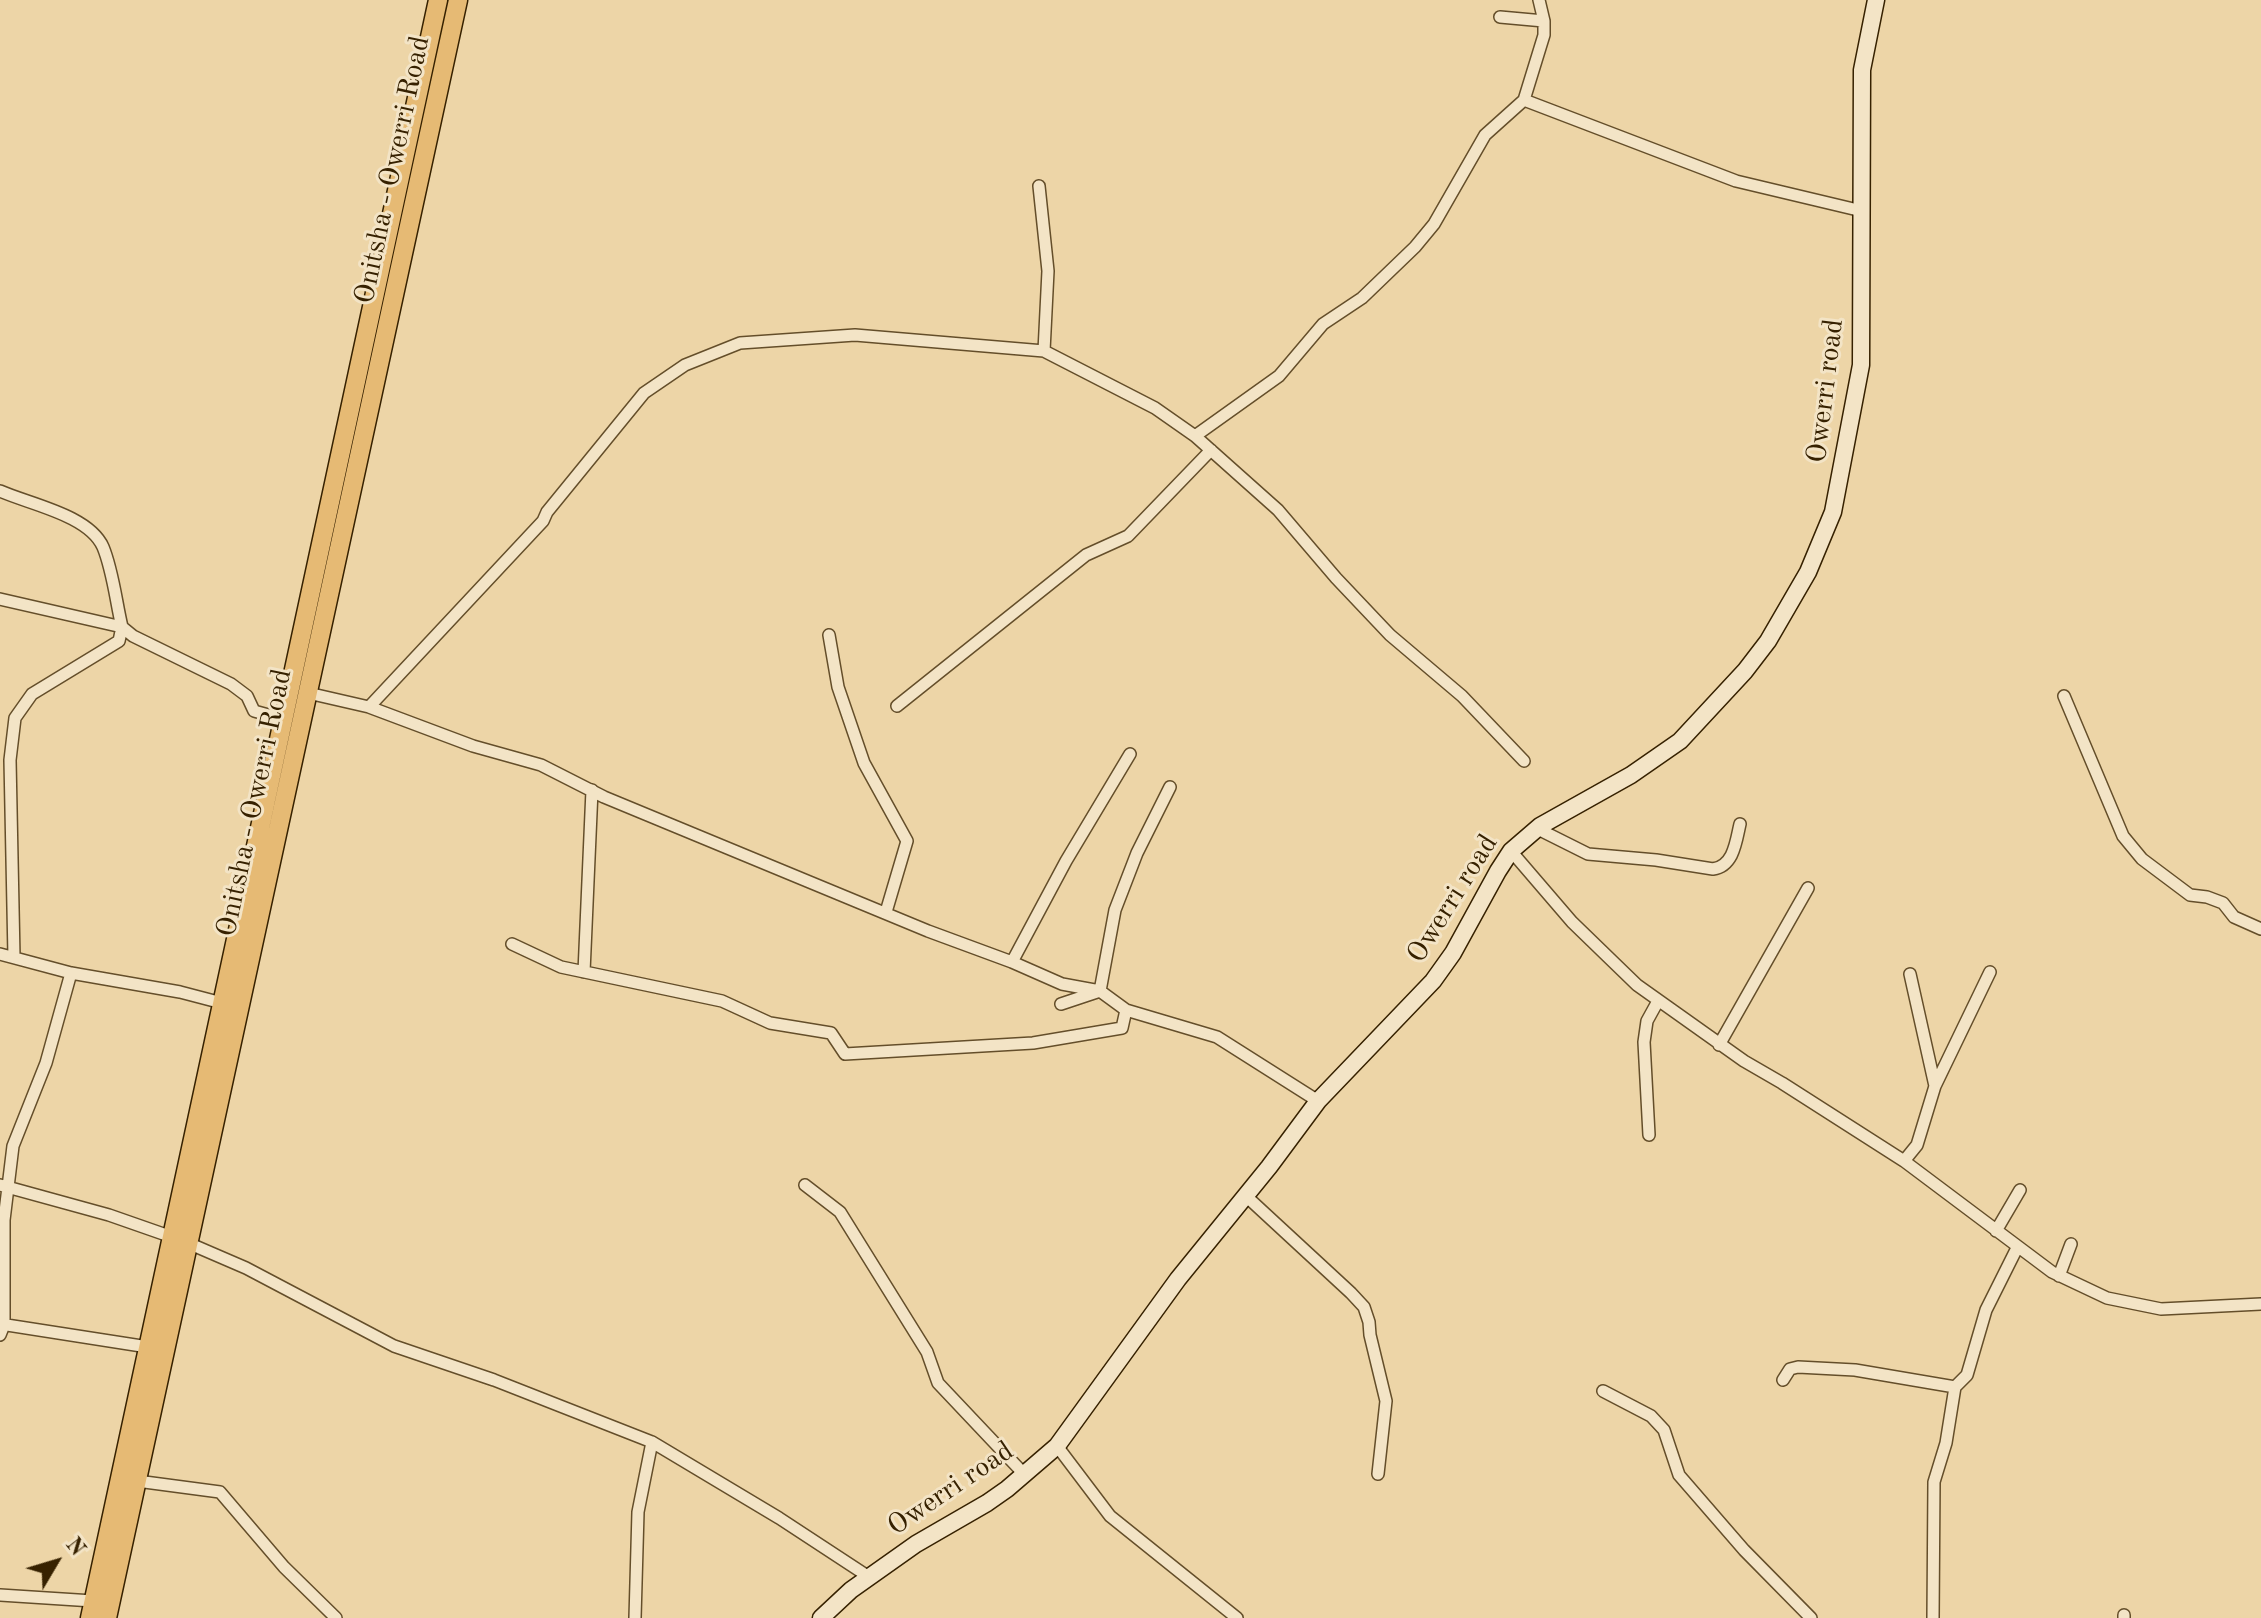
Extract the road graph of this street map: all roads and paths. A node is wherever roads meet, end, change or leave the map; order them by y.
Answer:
1 (438, 0) edge
2 (458, 0) edge
3 (1539, 0) edge
4 (1876, 0) edge
5 (1500, 17) dead end
6 (1544, 21) junction
7 (1524, 100) junction
8 (1039, 186) dead end
9 (1862, 211) junction
10 (1044, 351) junction
11 (1195, 436) junction
12 (1211, 450) junction
13 (0, 491) edge
14 (0, 599) edge
15 (122, 627) junction
16 (829, 635) dead end
17 (308, 693) junction
18 (2064, 696) dead end
19 (897, 706) dead end
20 (369, 707) junction
21 (283, 719) junction
22 (1130, 754) dead end
23 (1524, 761) dead end
24 (1170, 787) dead end
25 (592, 790) junction
26 (1740, 824) dead end
27 (1536, 828) junction
28 (1511, 851) junction
29 (1808, 888) dead end
30 (886, 912) junction
31 (2261, 929) edge
32 (512, 944) dead end
33 (0, 954) edge
34 (14, 957) junction
35 (1012, 962) junction
36 (584, 972) junction
37 (1990, 972) dead end
38 (71, 973) junction
39 (1910, 974) dead end
40 (1100, 991) junction
41 (1658, 1001) junction
42 (222, 1003) junction
43 (1061, 1004) dead end
44 (1126, 1010) junction
45 (1719, 1045) junction
46 (1935, 1086) junction
47 (1318, 1101) junction
48 (1649, 1135) dead end
49 (1904, 1161) junction
50 (805, 1185) dead end
51 (4, 1186) edge
52 (2020, 1190) dead end
53 (1246, 1196) junction
54 (2, 1223) edge
55 (1996, 1231) junction
56 (180, 1240) junction
57 (2071, 1244) dead end
58 (2017, 1248) junction
59 (2059, 1276) junction
60 (2261, 1304) edge
61 (1, 1328) edge
62 (148, 1347) junction
63 (1783, 1380) dead end
64 (1955, 1387) junction
65 (1603, 1391) dead end
66 (652, 1442) junction
67 (1057, 1446) junction
68 (1024, 1474) junction
69 (1378, 1474) dead end
70 (137, 1481) junction
71 (869, 1577) junction
72 (0, 1595) edge
73 (92, 1610) edge
74 (107, 1618) edge
75 (336, 1618) edge
76 (635, 1618) edge
77 (821, 1618) edge
78 (1237, 1618) edge
79 (1811, 1618) edge
80 (1933, 1618) edge

1 - 21 highway, Onitsha - Owerri Road
2 - 17 highway, Onitsha - Owerri Road
3 - 6 street
4 - 9 main road, Owerri road
5 - 6 street
6 - 7 street
7 - 9 street
7 - 11 street
8 - 10 street
9 - 27 main road, Owerri road
10 - 11 street
10 - 20 street
11 - 12 street
12 - 19 street
12 - 23 street
13 - 15 street
14 - 15 street
15 - 21 street
15 - 34 street
16 - 30 street
17 - 20 street
17 - 56 highway, Onitsha - Owerri Road
18 - 31 street
20 - 25 street
21 - 42 highway, Onitsha - Owerri Road
22 - 35 street
24 - 40 street
25 - 30 street
25 - 36 street
26 - 27 street
27 - 28 main road, Owerri road
28 - 41 street
28 - 47 main road, Owerri road
29 - 45 street
30 - 35 street
32 - 36 street
33 - 34 street
34 - 38 street
35 - 40 street
36 - 44 street
37 - 46 street
38 - 42 street
38 - 51 street
39 - 46 street
40 - 43 street
40 - 44 street
41 - 45 street
41 - 48 street
42 - 56 highway, Onitsha - Owerri Road
44 - 47 street
45 - 49 street
46 - 49 street
47 - 53 main road, Owerri road
49 - 55 street
50 - 68 street
51 - 54 street
51 - 56 street
52 - 55 street
53 - 67 main road, Owerri road
53 - 69 street
54 - 61 street
55 - 58 street
56 - 62 highway, Onitsha - Owerri Road
56 - 66 street
56 - 70 highway, Onitsha - Owerri Road
57 - 59 street
58 - 59 street
58 - 64 street
59 - 60 street
61 - 62 street
62 - 73 highway, Onitsha - Owerri Road
63 - 64 street
64 - 80 street
65 - 79 street
66 - 71 street
66 - 76 street
67 - 68 main road, Owerri road
67 - 78 street
68 - 71 main road, Owerri road
70 - 74 highway, Onitsha - Owerri Road
70 - 75 street
71 - 77 main road, Owerri road
72 - 73 street

